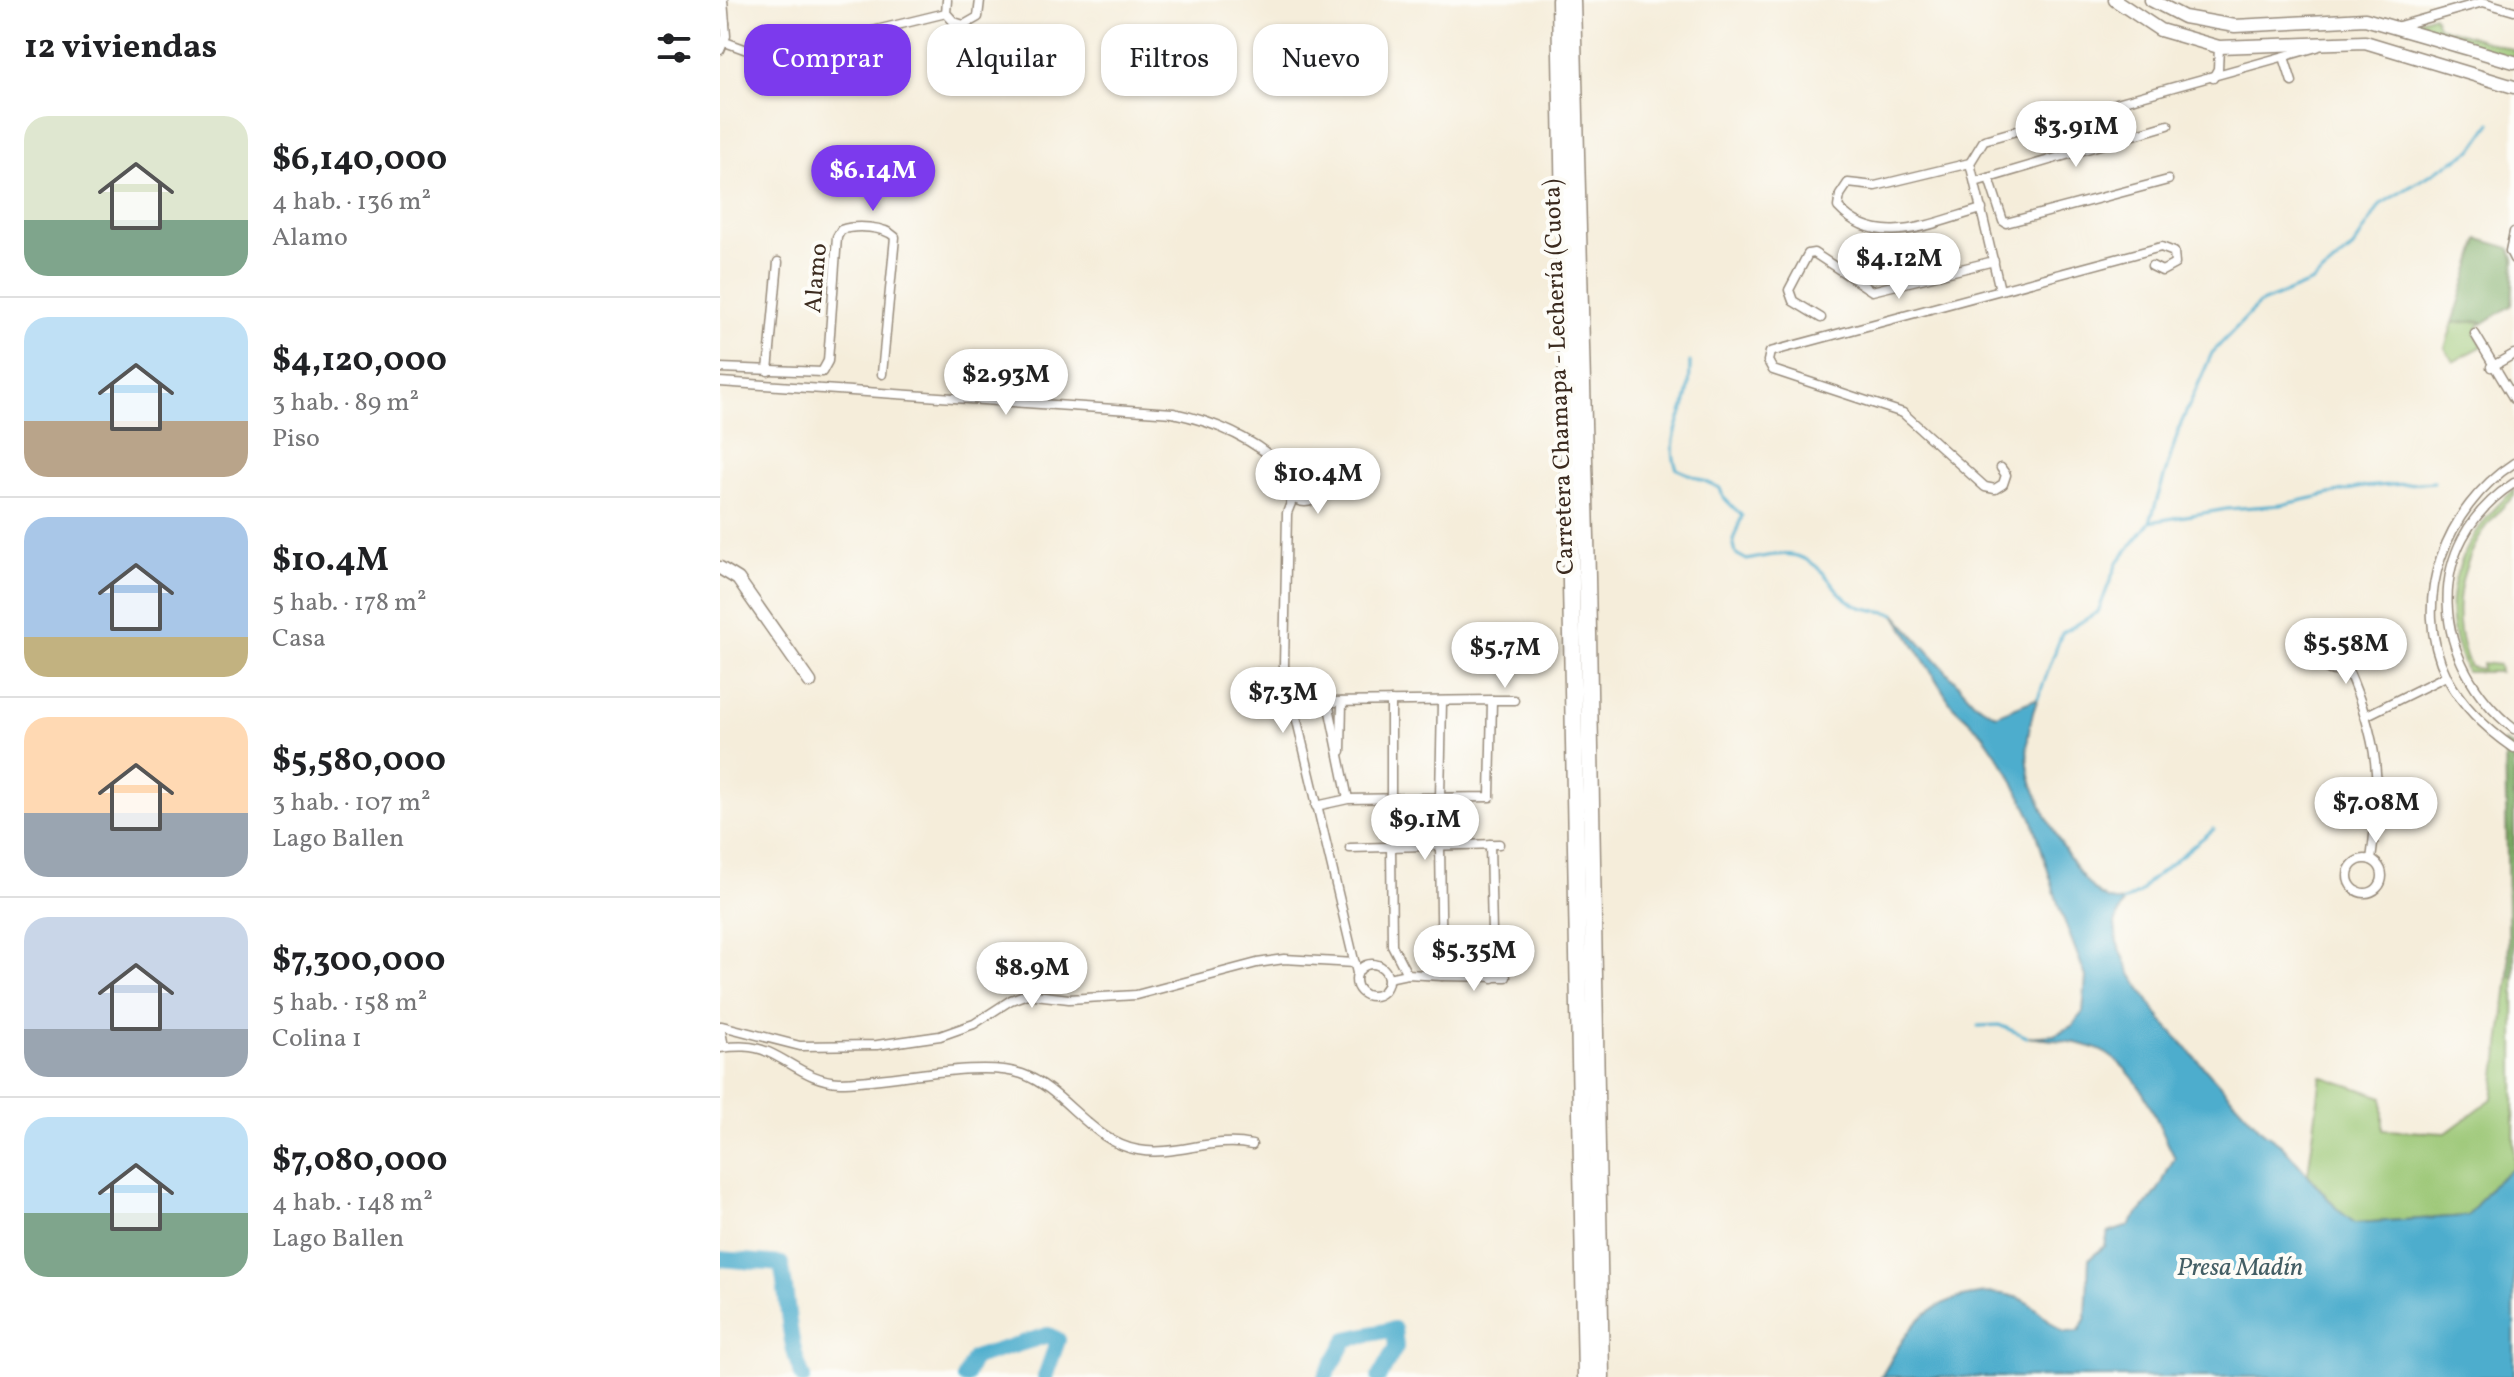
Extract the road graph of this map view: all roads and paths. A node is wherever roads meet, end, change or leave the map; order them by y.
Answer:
1 (723, 0) edge
2 (947, 0) edge
3 (980, 0) edge
4 (1560, 0) edge
5 (1573, 0) edge
6 (2115, 0) edge
7 (2151, 0) edge
8 (2514, 11) edge
9 (946, 13) junction
10 (722, 23) edge
11 (2399, 26) junction
12 (2334, 42) junction
13 (723, 46) edge
14 (2219, 47) junction
15 (2284, 57) junction
16 (2514, 62) edge
17 (2213, 78) junction
18 (2292, 82) dead end
19 (2514, 87) edge
20 (2168, 125) dead end
21 (1970, 163) junction
22 (1989, 178) junction
23 (2168, 180) dead end
24 (1975, 182) junction
25 (1982, 209) junction
26 (2514, 232) edge
27 (2514, 259) edge
28 (1994, 261) junction
29 (778, 262) dead end
30 (2152, 266) dead end
31 (2000, 290) junction
32 (1821, 318) dead end
33 (2475, 334) dead end
34 (2514, 354) edge
35 (2491, 367) junction
36 (720, 368) edge
37 (768, 371) junction
38 (882, 374) dead end
39 (720, 382) edge
40 (2514, 399) edge
41 (2514, 463) edge
42 (2001, 468) dead end
43 (1290, 474) junction
44 (2514, 483) edge
45 (1293, 498) junction
46 (720, 568) edge
47 (2458, 663) junction
48 (2347, 668) junction
49 (2447, 675) junction
50 (2465, 676) junction
51 (810, 682) dead end
52 (1492, 700) junction
53 (1514, 700) dead end
54 (1391, 701) junction
55 (1342, 702) junction
56 (1442, 702) junction
57 (2367, 715) junction
58 (2514, 729) edge
59 (2514, 748) edge
60 (1341, 764) junction
61 (1391, 797) junction
62 (1440, 797) junction
63 (1490, 797) junction
64 (1501, 797) dead end
65 (1348, 799) junction
66 (1316, 806) junction
67 (1440, 846) junction
68 (1391, 847) junction
69 (1350, 848) dead end
70 (2371, 860) junction
71 (1398, 959) junction
72 (1356, 968) junction
73 (1387, 974) junction
74 (1407, 974) junction
75 (1442, 976) junction
76 (1506, 977) dead end
77 (1493, 978) junction
78 (721, 1026) edge
79 (722, 1047) edge
80 (1252, 1145) dead end
81 (1591, 1263) junction
82 (1586, 1377) edge
83 (1601, 1377) edge

1 - 10 street
2 - 9 street
3 - 9 street
4 - 81 highway, Carretera Chamapa - Lechería (Cuota)
5 - 81 highway, Carretera Chamapa - Lechería (Cuota)
6 - 14 street
7 - 11 street
8 - 11 street
9 - 13 street
10 - 13 street
11 - 16 street
12 - 14 street
12 - 15 street
12 - 19 street
14 - 17 street
15 - 17 street
15 - 18 street
17 - 21 street
20 - 22 street
21 - 24 street
21 - 25 street
22 - 23 street
22 - 24 street
24 - 25 street
25 - 28 street
26 - 27 street
28 - 31 street
28 - 32 street
29 - 37 street
30 - 31 street
31 - 42 street
33 - 35 street
34 - 35 street
35 - 40 street
36 - 37 street, Alamo
37 - 38 street, Alamo
39 - 43 street
41 - 49 street
43 - 45 street
43 - 45 street
44 - 47 street
45 - 66 street
46 - 51 street
47 - 49 street
47 - 50 street
48 - 48 street
48 - 57 street
49 - 50 street
49 - 57 street
49 - 59 street
50 - 58 street
52 - 53 street
52 - 56 street
52 - 63 street
54 - 55 street
54 - 56 street
54 - 61 street
55 - 60 street
55 - 60 street
56 - 62 street
57 - 70 street
60 - 65 street
61 - 62 street
61 - 65 street
62 - 63 street
63 - 64 street
65 - 66 street
66 - 72 street
67 - 68 street
67 - 75 street
67 - 77 street
68 - 69 street
68 - 71 street
70 - 70 street
71 - 73 street
71 - 74 street
72 - 73 street
72 - 73 street
72 - 78 street
73 - 74 street
74 - 75 street
75 - 77 street
76 - 77 street
78 - 79 street
79 - 80 street
81 - 82 highway, Carretera Chamapa - Lechería (Cuota)
81 - 83 highway, Carretera Chamapa - Lechería (Cuota)

